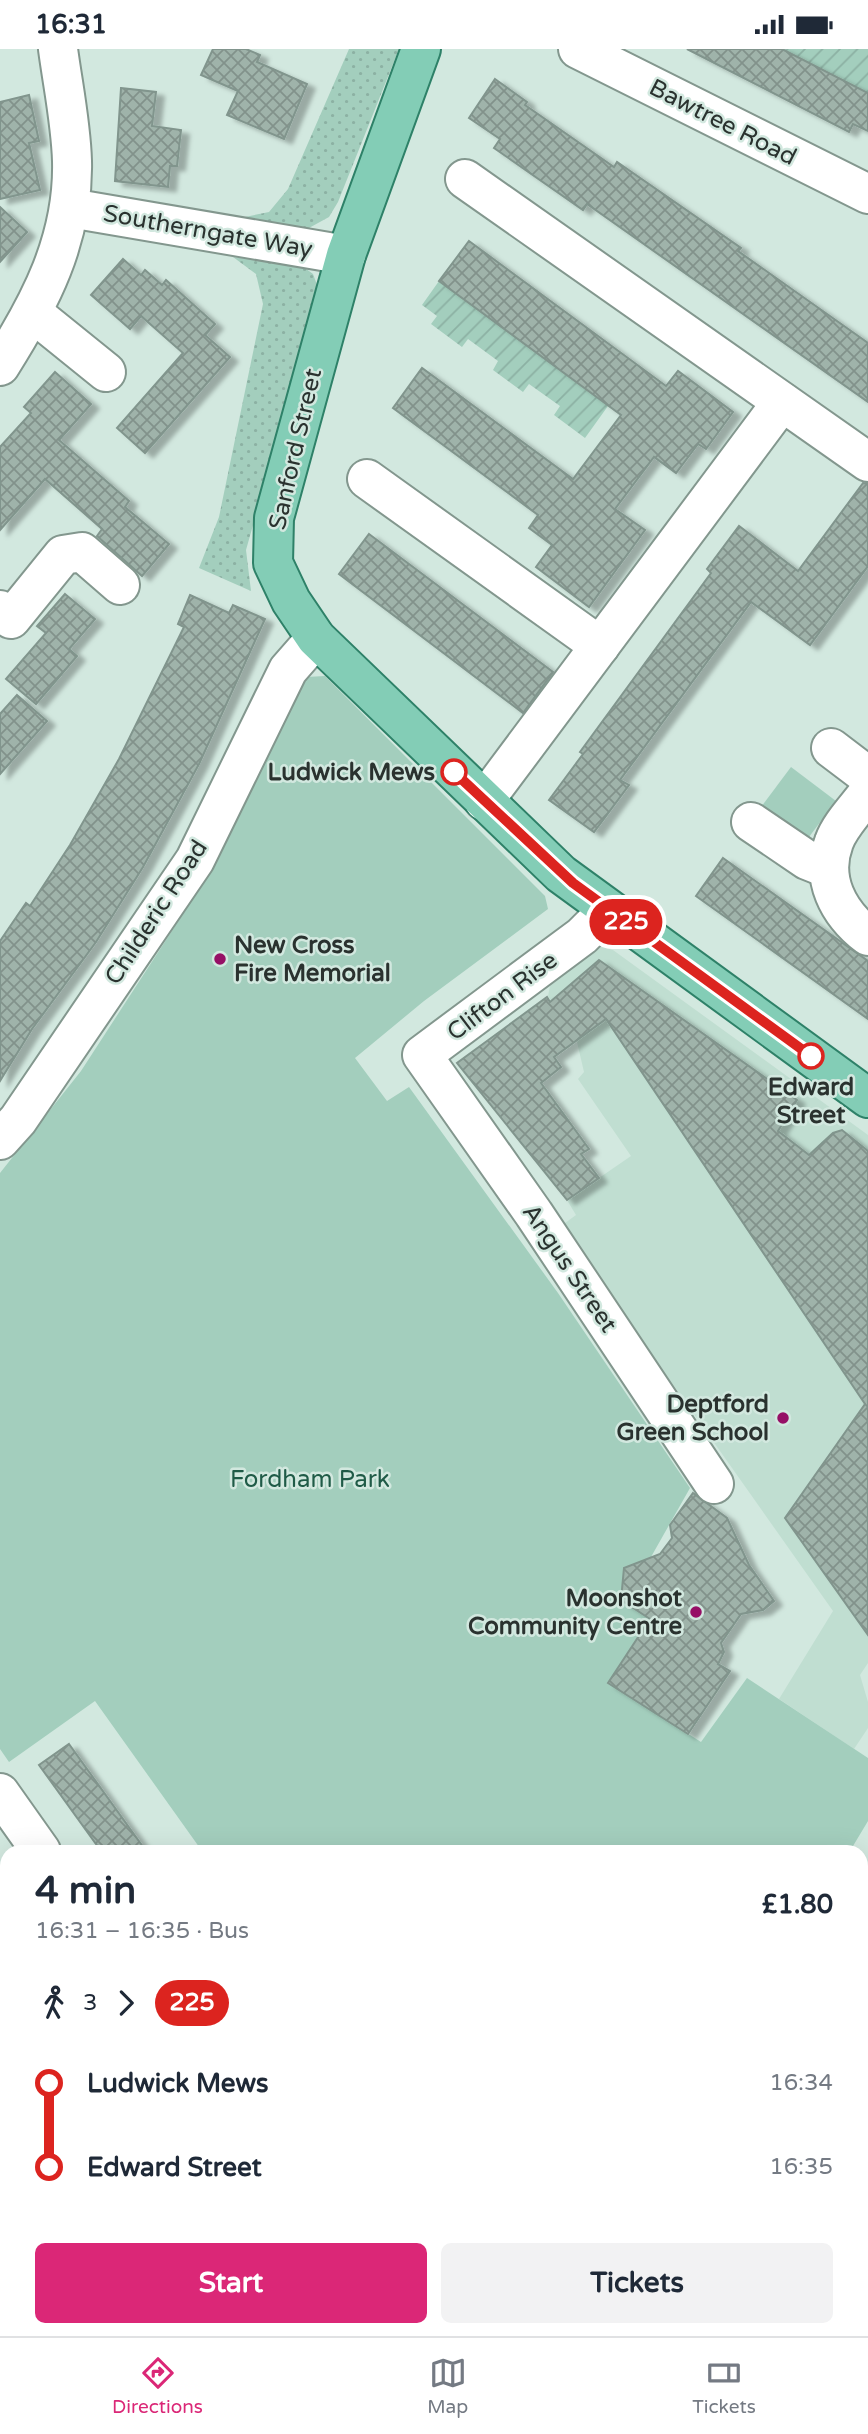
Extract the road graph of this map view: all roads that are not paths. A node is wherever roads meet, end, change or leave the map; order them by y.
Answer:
1 (58, 49) edge
2 (421, 49) edge
3 (578, 49) edge
4 (465, 179) dead end
5 (868, 194) edge
6 (69, 208) junction
7 (346, 255) junction
8 (33, 313) junction
9 (0, 366) edge
10 (106, 372) dead end
11 (782, 402) junction
12 (868, 462) edge
13 (367, 479) dead end
14 (120, 585) dead end
15 (4, 621) edge
16 (316, 638) junction
17 (600, 646) junction
18 (831, 748) dead end
19 (868, 776) edge
20 (868, 793) edge
21 (484, 801) junction
22 (751, 821) dead end
23 (827, 868) junction
24 (593, 921) junction
25 (868, 936) edge
26 (422, 1055) joint
27 (868, 1098) edge
28 (0, 1140) edge
29 (714, 1484) dead end
30 (0, 1793) edge
31 (37, 1845) edge

1 - 6 street, Southerngate Way
2 - 7 main road, Sanford Street
3 - 5 street, Bawtree Road
4 - 11 street
6 - 7 street, Southerngate Way
6 - 8 street, Southerngate Way
7 - 16 main road, Sanford Street
8 - 9 street, Southerngate Way
8 - 10 street
11 - 12 street
11 - 17 street
13 - 17 street
14 - 15 street
16 - 21 main road, Sanford Street
16 - 28 street, Childeric Road
17 - 21 street
18 - 19 street
20 - 23 street
21 - 24 main road, Sanford Street
22 - 23 street
23 - 25 street
24 - 26 street, Clifton Rise
24 - 27 main road, Sanford Street
26 - 29 street, Angus Street
30 - 31 street

